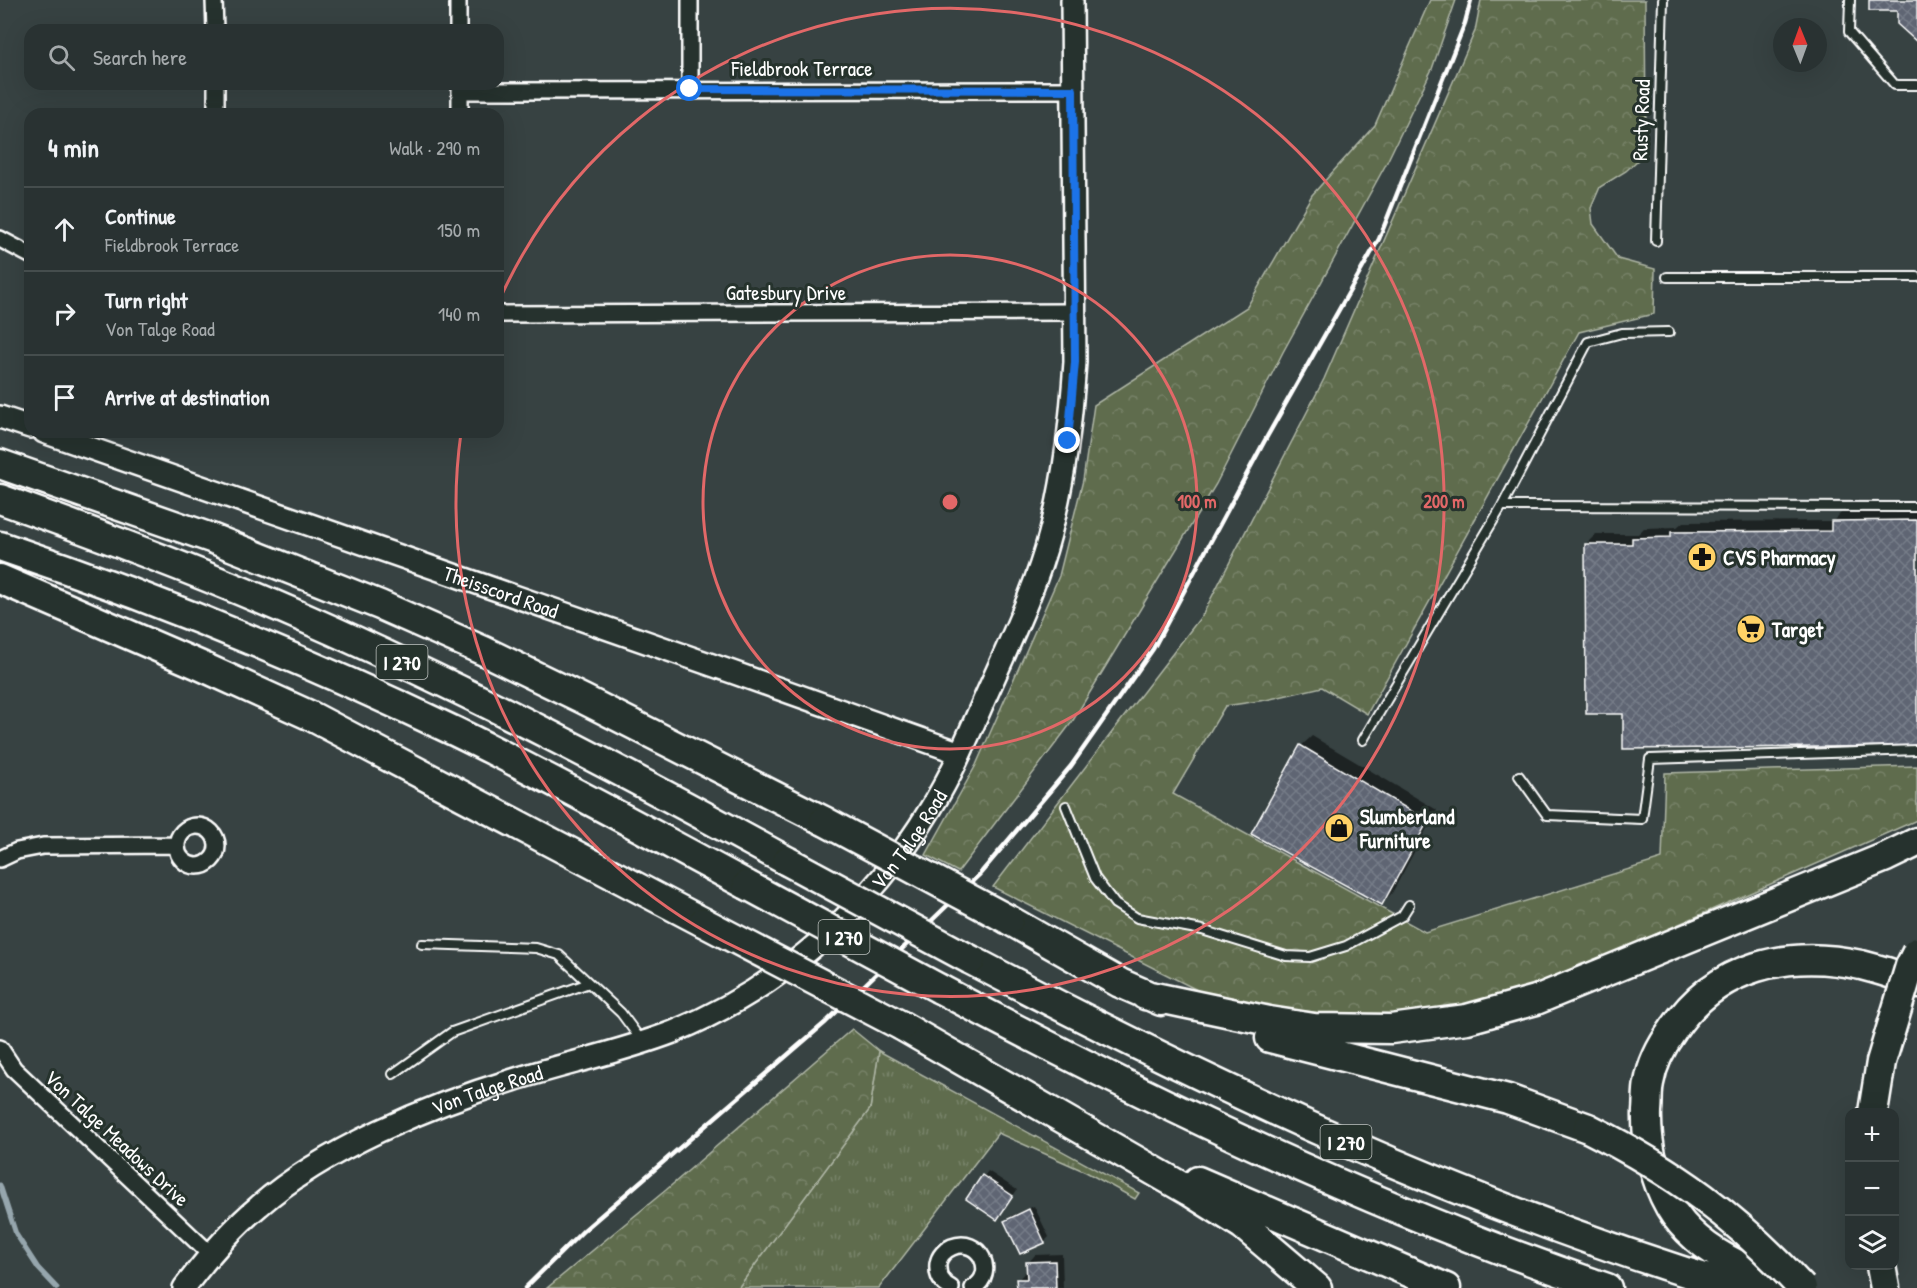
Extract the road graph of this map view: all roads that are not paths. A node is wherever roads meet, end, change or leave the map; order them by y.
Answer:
1 (458, 0) edge
2 (690, 0) edge
3 (1072, 0) edge
4 (1663, 0) edge
5 (1850, 0) edge
6 (218, 2) edge
7 (216, 24) edge
8 (458, 24) edge
9 (1917, 85) edge
10 (504, 88) edge
11 (690, 89) junction
12 (216, 90) edge
13 (460, 90) edge
14 (1073, 90) junction
15 (216, 108) edge
16 (460, 108) edge
17 (0, 239) edge
18 (1656, 241) dead end
19 (24, 252) edge
20 (1667, 277) dead end
21 (1917, 277) edge
22 (1075, 312) junction
23 (504, 314) edge
24 (1669, 332) dead end
25 (0, 417) edge
26 (24, 425) edge
27 (61, 438) edge
28 (0, 464) edge
29 (0, 499) edge
30 (1502, 506) junction
31 (1917, 507) edge
32 (0, 546) edge
33 (0, 579) edge
34 (1363, 740) dead end
35 (1917, 750) edge
36 (960, 753) junction
37 (1519, 776) dead end
38 (1066, 806) dead end
39 (1917, 842) edge
40 (176, 845) dead end
41 (0, 859) edge
42 (1409, 905) dead end
43 (422, 944) dead end
44 (1917, 952) edge
45 (589, 983) junction
46 (1917, 984) edge
47 (1145, 995) junction
48 (643, 1042) junction
49 (0, 1048) edge
50 (393, 1074) dead end
51 (1874, 1108) edge
52 (1110, 1144) junction
53 (210, 1254) junction
54 (1882, 1270) edge
55 (184, 1288) edge
56 (951, 1288) edge
57 (975, 1288) edge
58 (1317, 1288) edge
59 (1446, 1288) edge
60 (1606, 1288) edge
61 (1737, 1288) edge
62 (1782, 1288) edge
63 (1802, 1288) edge
64 (1885, 1288) edge

1 - 8 street
2 - 11 street
3 - 14 street, Von Talge Road
4 - 18 lane, Rusty Road
5 - 9 lane
6 - 7 street
10 - 11 street, Fieldbrook Terrace
11 - 14 street, Fieldbrook Terrace
12 - 15 street
13 - 16 street
14 - 22 street, Von Talge Road
17 - 19 street
20 - 21 lane
22 - 23 street, Gatesbury Drive
22 - 36 street, Von Talge Road
24 - 30 lane
25 - 26 street
27 - 36 street, Theisscord Road
28 - 47 highway, bridge
29 - 61 highway, I 270, bridge
30 - 31 lane
30 - 34 lane
32 - 60 highway, I 270, bridge
33 - 52 highway, bridge
35 - 37 lane
36 - 48 street, Von Talge Road
38 - 42 lane
39 - 47 highway
40 - 41 street
43 - 45 lane
44 - 51 highway, bridge
45 - 48 lane
45 - 50 lane
46 - 62 highway
47 - 63 highway, bridge
48 - 53 street, Von Talge Road
49 - 53 street, Von Talge Meadows Drive
52 - 58 highway
52 - 59 highway
53 - 55 street, Von Talge Road
54 - 64 highway
56 - 57 street

